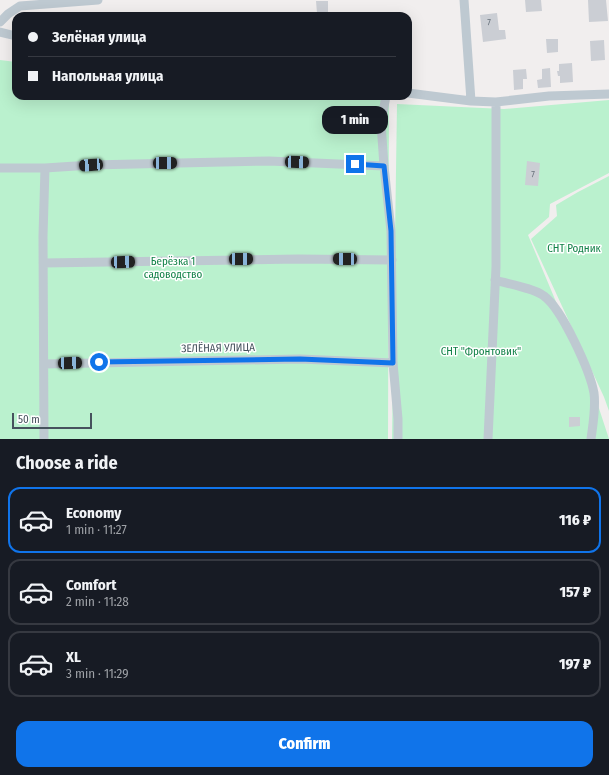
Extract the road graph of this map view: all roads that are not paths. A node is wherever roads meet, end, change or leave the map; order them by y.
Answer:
1 (98, 0) edge
2 (464, 0) edge
3 (0, 22) edge
4 (0, 32) edge
5 (12, 35) edge
6 (412, 94) edge
7 (609, 94) edge
8 (385, 100) edge
9 (471, 101) junction
10 (496, 102) junction
11 (384, 166) junction
12 (0, 168) edge
13 (45, 168) junction
14 (392, 260) junction
15 (44, 263) junction
16 (495, 280) junction
17 (393, 363) junction
18 (44, 364) junction
19 (44, 439) edge
20 (398, 439) edge
21 (488, 439) edge
22 (592, 439) edge

1 - 3 street
2 - 9 street
4 - 5 street
6 - 9 street
7 - 10 street
8 - 11 street
9 - 10 street
10 - 16 street
11 - 13 street
11 - 14 street
12 - 13 street
13 - 15 street
14 - 15 street
14 - 17 street
15 - 18 street
16 - 21 street
16 - 22 street
17 - 18 street, ЗЕЛЁНАЯ УЛИЦА
17 - 20 street
18 - 19 street

